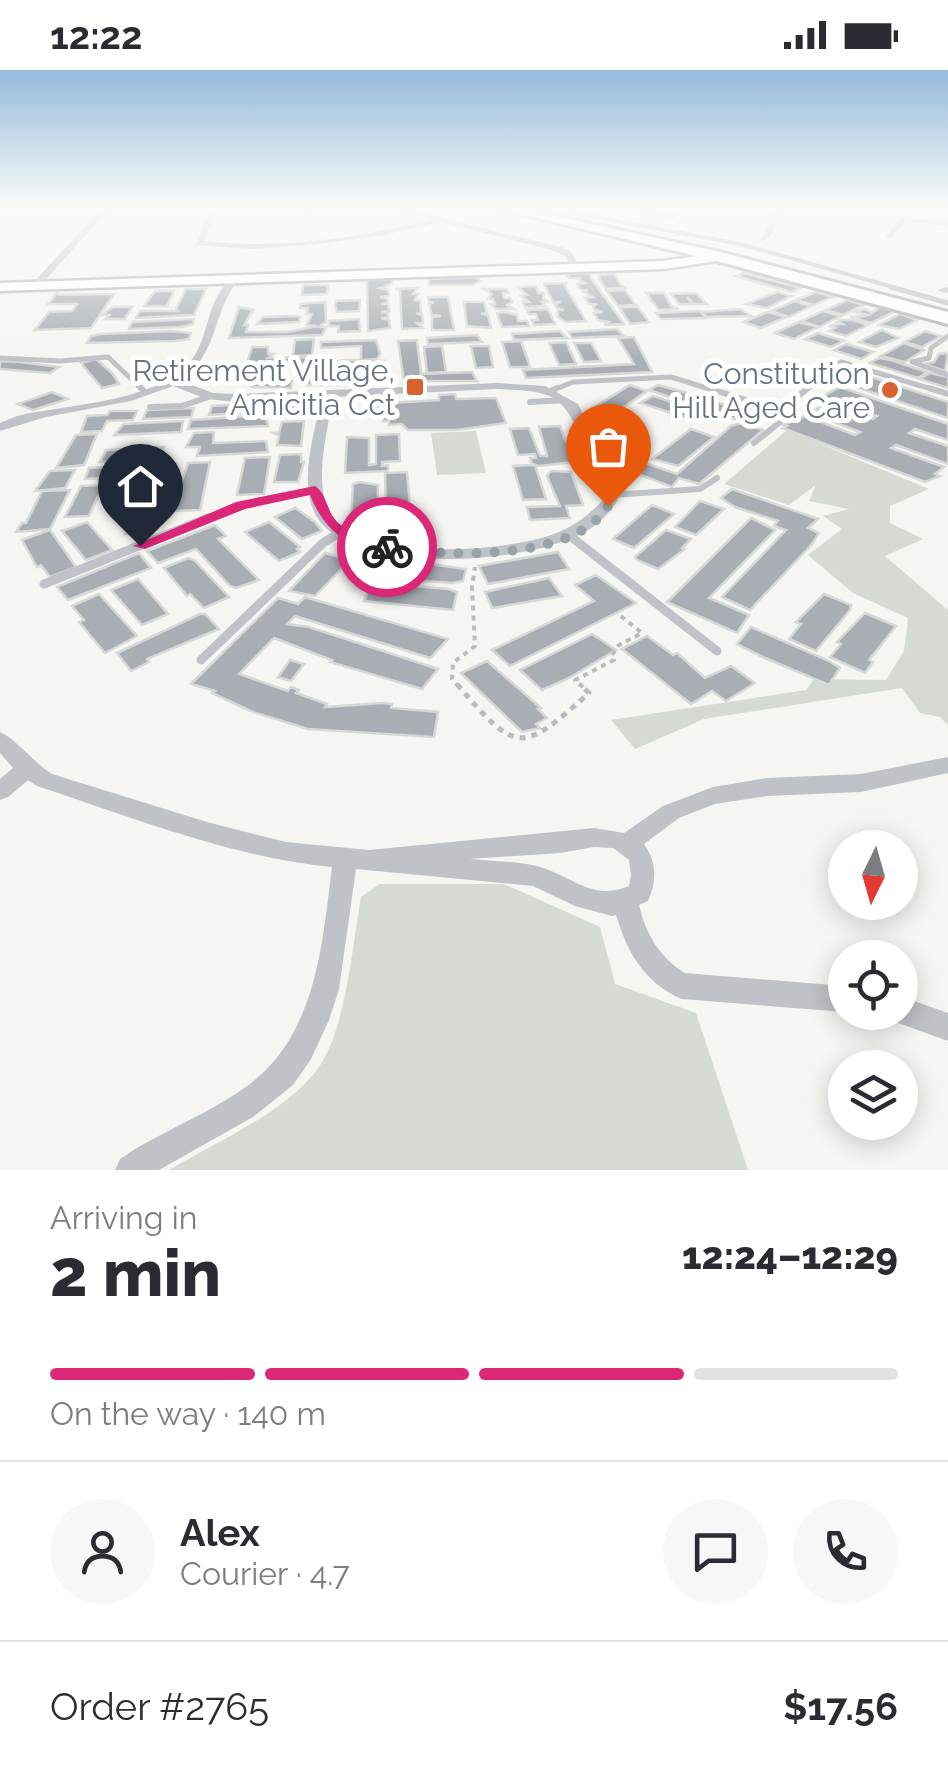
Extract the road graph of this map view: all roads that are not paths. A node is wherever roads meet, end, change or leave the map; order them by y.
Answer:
1 (58, 260) edge
2 (572, 260) edge
3 (676, 260) edge
4 (678, 260) edge
5 (746, 260) edge
6 (772, 260) edge
7 (662, 264) junction
8 (576, 268) junction
9 (760, 268) junction
10 (232, 281) junction
11 (0, 286) edge
12 (36, 286) junction
13 (948, 305) edge
14 (948, 318) edge
15 (948, 336) edge
16 (0, 358) edge
17 (948, 375) edge
18 (171, 381) junction
19 (551, 391) junction
20 (144, 392) junction
21 (327, 394) junction
22 (948, 394) edge
23 (211, 396) junction
24 (568, 400) junction
25 (530, 402) dead end
26 (150, 407) dead end
27 (780, 411) junction
28 (2, 422) edge
29 (754, 443) dead end
30 (717, 478) dead end
31 (315, 490) junction
32 (612, 495) junction
33 (340, 532) junction
34 (570, 536) junction
35 (44, 584) dead end
36 (717, 652) dead end
37 (201, 660) dead end
38 (0, 740) edge
39 (948, 764) edge
40 (27, 769) junction
41 (0, 791) edge
42 (626, 844) junction
43 (359, 858) junction
44 (626, 902) junction
45 (828, 998) edge
46 (918, 1016) edge
47 (948, 1027) edge
48 (130, 1170) edge

1 - 12 street
2 - 8 street
3 - 7 street
4 - 7 street
5 - 9 highway
6 - 13 highway
7 - 8 street
7 - 9 street
8 - 10 street
9 - 14 highway
10 - 12 street
10 - 18 street
11 - 12 street
15 - 17 lane
16 - 20 lane
18 - 20 street
18 - 23 street
19 - 21 street
19 - 24 street
19 - 27 lane
20 - 28 street
21 - 23 street
21 - 31 street
22 - 27 lane
23 - 26 lane
24 - 25 lane
24 - 32 street
27 - 29 lane
30 - 32 lane
31 - 33 street
31 - 35 lane
32 - 34 street
33 - 34 street
33 - 37 lane
34 - 36 lane
38 - 40 street
39 - 42 street
40 - 41 street
40 - 43 street
42 - 43 street
42 - 44 street
43 - 44 street
43 - 48 street
44 - 45 street
46 - 47 street

